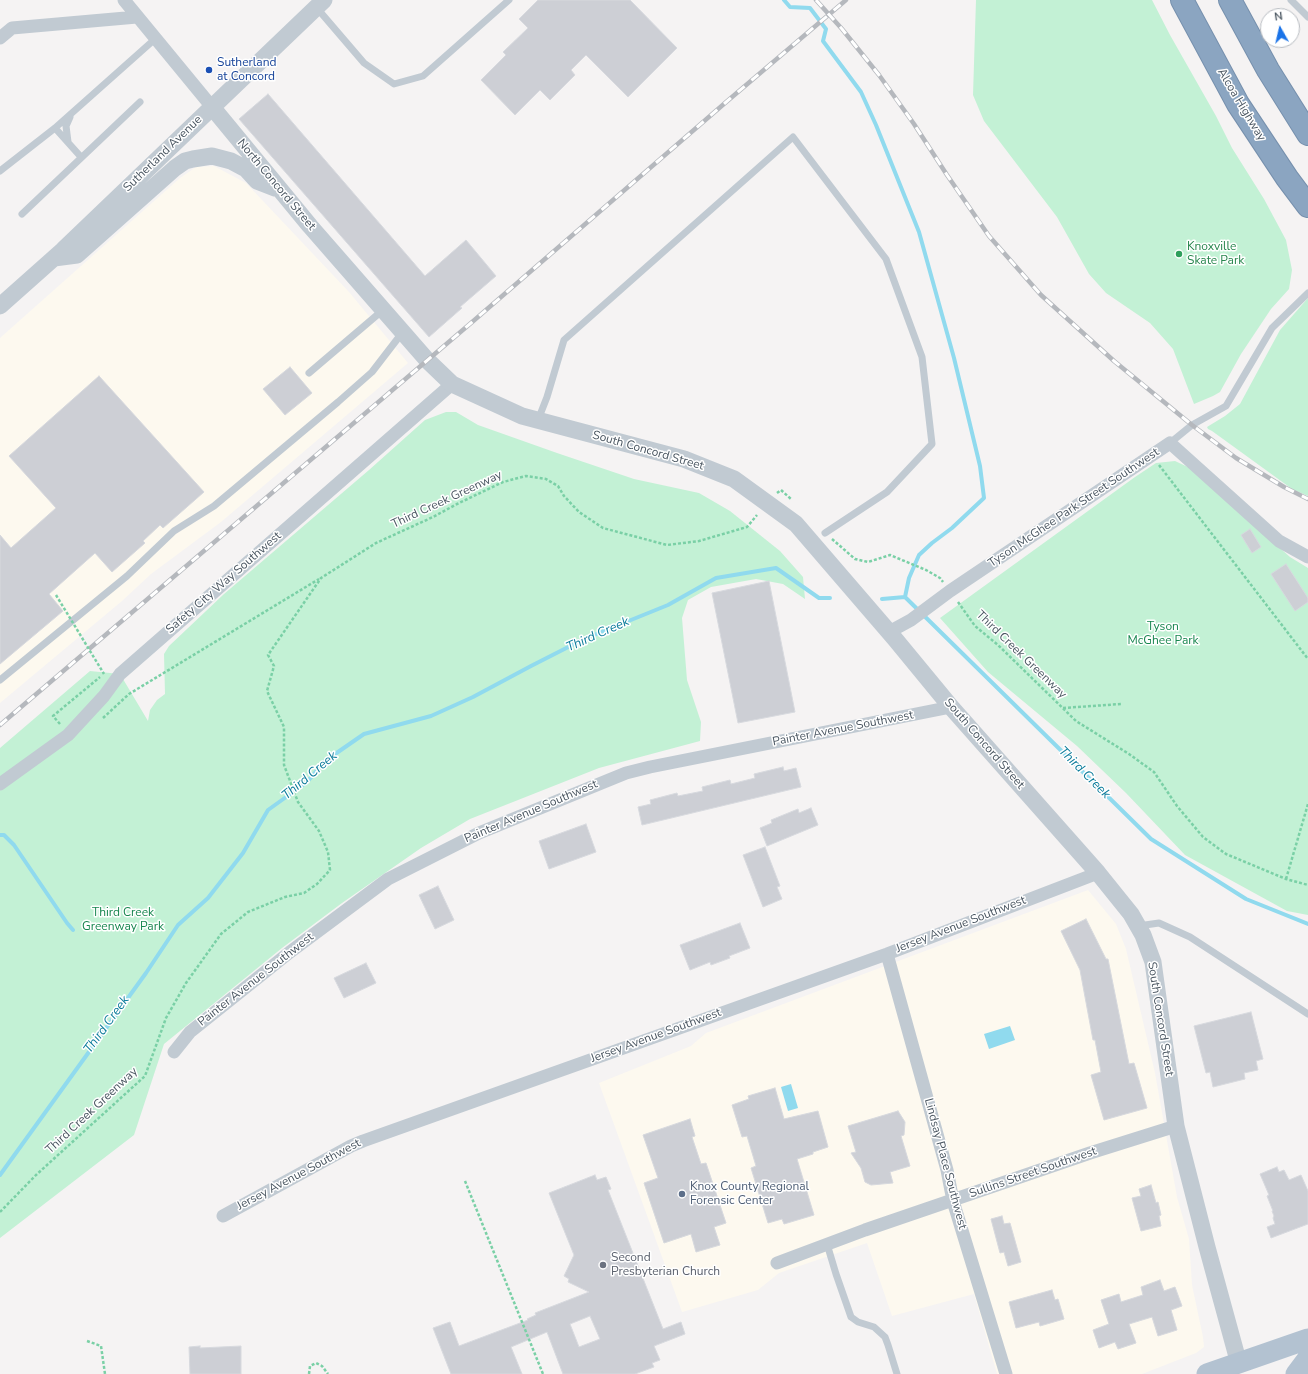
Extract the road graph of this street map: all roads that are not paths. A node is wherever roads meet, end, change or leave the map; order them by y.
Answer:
1 (124, 0) edge
2 (509, 0) edge
3 (1182, 0) edge
4 (1230, 0) edge
5 (1291, 0) edge
6 (320, 4) edge
7 (137, 17) junction
8 (1308, 17) edge
9 (0, 38) edge
10 (155, 39) junction
11 (140, 102) dead end
12 (212, 107) junction
13 (70, 115) junction
14 (55, 128) junction
15 (1308, 134) edge
16 (68, 142) junction
17 (81, 157) junction
18 (0, 171) edge
19 (280, 190) junction
20 (1308, 206) edge
21 (22, 214) dead end
22 (54, 258) junction
23 (1308, 293) edge
24 (0, 306) edge
25 (383, 310) junction
26 (402, 333) junction
27 (432, 367) joint
28 (310, 373) dead end
29 (452, 384) junction
30 (538, 420) junction
31 (1170, 443) junction
32 (825, 533) road end
33 (1308, 557) edge
34 (889, 632) junction
35 (0, 680) edge
36 (951, 707) junction
37 (0, 784) edge
38 (1098, 873) junction
39 (1138, 926) junction
40 (887, 954) junction
41 (1308, 1014) edge
42 (174, 1052) dead end
43 (1176, 1126) junction
44 (953, 1201) junction
45 (222, 1216) dead end
46 (827, 1244) junction
47 (778, 1263) dead end
48 (1308, 1339) edge
49 (1308, 1358) edge
50 (1242, 1369) edge
51 (897, 1374) edge
52 (1006, 1374) edge
53 (1208, 1374) edge
54 (1296, 1374) edge

1 - 7 street, North Concord Street
2 - 6 lane
3 - 20 highway, Alcoa Highway
4 - 15 highway
5 - 8 lane
6 - 12 street, Sutherland Avenue
7 - 9 street
7 - 10 street, North Concord Street
10 - 12 street, North Concord Street
10 - 13 lane
11 - 17 lane
12 - 19 street, North Concord Street
12 - 22 street, Sutherland Avenue
13 - 14 lane
13 - 16 lane
14 - 16 lane
14 - 18 lane
16 - 17 lane
17 - 21 lane
19 - 22 street
19 - 25 street, North Concord Street
22 - 24 street, Sutherland Avenue
23 - 31 lane
25 - 26 street, North Concord Street
25 - 28 lane
26 - 27 street, North Concord Street
26 - 35 lane
27 - 29 street, South Concord Street
29 - 30 street, South Concord Street
29 - 37 street, Safety City Way Southwest
30 - 32 lane
30 - 34 street, South Concord Street
31 - 33 street, Tyson McGhee Park Street Southwest
31 - 34 street, Tyson McGhee Park Street Southwest
34 - 36 street, South Concord Street
36 - 38 street, South Concord Street
36 - 42 street, Painter Avenue Southwest
38 - 39 street, South Concord Street
38 - 40 street, Jersey Avenue Southwest
39 - 41 lane
39 - 43 street, South Concord Street
40 - 44 street, Lindsay Place Southwest
40 - 45 street, Jersey Avenue Southwest
43 - 44 street, Sullins Street Southwest
43 - 50 street, South Concord Street
44 - 46 street, Sullins Street Southwest
44 - 52 street, Lindsay Place Southwest
46 - 47 street, Sullins Street Southwest
46 - 51 lane
48 - 50 main road
49 - 54 main road
50 - 53 main road

